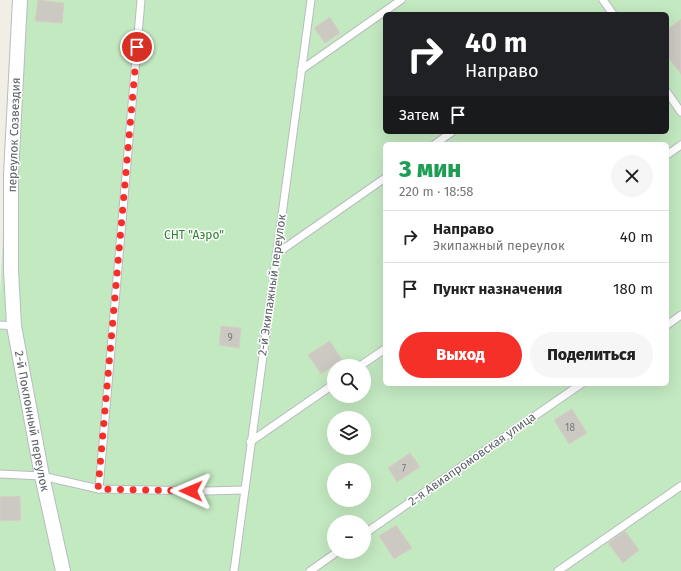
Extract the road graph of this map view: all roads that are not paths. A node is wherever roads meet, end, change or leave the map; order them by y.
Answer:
1 (20, 0) edge
2 (141, 0) edge
3 (310, 0) edge
4 (401, 0) edge
5 (603, 0) edge
6 (384, 12) edge
7 (612, 12) edge
8 (383, 13) edge
9 (301, 70) junction
10 (669, 95) edge
11 (681, 112) edge
12 (449, 134) edge
13 (438, 142) edge
14 (681, 145) edge
15 (669, 154) edge
16 (383, 179) edge
17 (276, 254) junction
18 (11, 270) joint
19 (681, 315) edge
20 (669, 323) edge
21 (0, 325) edge
22 (14, 326) junction
23 (383, 350) edge
24 (370, 359) edge
25 (578, 386) edge
26 (327, 389) edge
27 (250, 442) junction
28 (0, 474) edge
29 (42, 476) junction
30 (681, 486) edge
31 (98, 489) junction
32 (244, 490) junction
33 (371, 529) edge
34 (327, 559) edge
35 (63, 571) edge
36 (234, 571) edge
37 (310, 571) edge
38 (558, 571) edge

1 - 18 street, переулок Созвездия
2 - 31 lane
3 - 9 lane, 2-й Экипажный переулок
4 - 6 lane
5 - 7 lane
8 - 9 lane
9 - 17 lane, 2-й Экипажный переулок
10 - 11 lane
12 - 13 lane
14 - 15 lane
16 - 17 lane
17 - 27 lane, 2-й Экипажный переулок
18 - 22 street, 2-й Поклонный переулок
19 - 20 lane
21 - 22 lane
22 - 29 street, 2-й Поклонный переулок
23 - 24 lane
25 - 33 lane, 2-я Авиапромовская улица
26 - 27 lane
27 - 32 lane, 2-й Экипажный переулок
28 - 29 lane
29 - 31 lane
29 - 35 street, 2-й Поклонный переулок
30 - 38 lane
31 - 32 lane
32 - 36 lane, 2-й Экипажный переулок
34 - 37 lane

